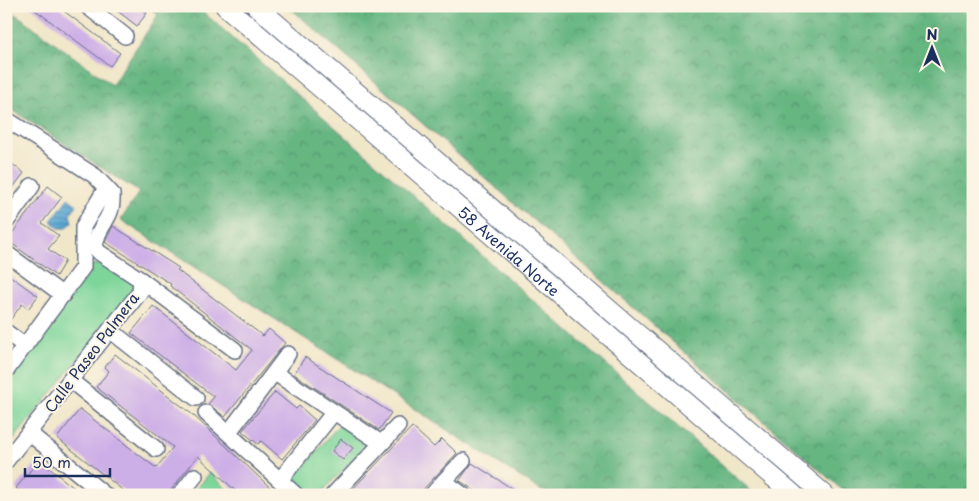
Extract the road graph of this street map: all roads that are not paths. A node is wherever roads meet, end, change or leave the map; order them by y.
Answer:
1 (87, 6) edge
2 (225, 6) edge
3 (259, 8) edge
4 (248, 26) junction
5 (125, 36) dead end
6 (6, 119) edge
7 (438, 162) junction
8 (424, 179) junction
9 (32, 186) dead end
10 (106, 188) junction
11 (6, 222) edge
12 (6, 252) edge
13 (140, 280) junction
14 (63, 295) junction
15 (605, 304) junction
16 (591, 321) junction
17 (110, 330) junction
18 (6, 332) edge
19 (25, 346) junction
20 (234, 350) dead end
21 (288, 354) dead end
22 (6, 371) edge
23 (275, 373) junction
24 (70, 380) junction
25 (196, 398) dead end
26 (334, 412) junction
27 (206, 413) dead end
28 (398, 426) dead end
29 (228, 432) junction
30 (29, 433) junction
31 (380, 443) junction
32 (771, 448) junction
33 (156, 449) dead end
34 (463, 461) dead end
35 (6, 462) edge
36 (757, 463) junction
37 (195, 476) dead end
38 (280, 480) junction
39 (444, 481) junction
40 (105, 495) edge
41 (180, 495) edge
42 (296, 495) edge
43 (333, 495) edge
44 (432, 495) edge
45 (463, 495) edge
46 (794, 495) edge
47 (825, 495) edge

1 - 5 street
2 - 4 main road, 58 Avenida Norte
3 - 4 main road
3 - 7 main road, 58 Avenida Norte
4 - 8 main road, 58 Avenida Norte
6 - 10 street
7 - 8 main road
7 - 15 main road, 58 Avenida Norte
8 - 16 main road, 58 Avenida Norte
9 - 11 street
10 - 13 street, Calle Paseo Palmera
10 - 14 street
12 - 14 street
13 - 17 street, Calle Paseo Palmera
13 - 20 street
14 - 19 street
15 - 16 main road
15 - 32 main road, 58 Avenida Norte
16 - 36 main road, 58 Avenida Norte
17 - 24 street, Calle Paseo Palmera
17 - 25 street
18 - 19 street
19 - 22 street
21 - 23 street
23 - 26 street
23 - 29 street
24 - 30 street, Calle Paseo Palmera
24 - 33 street
26 - 31 street
26 - 38 street
27 - 29 street
28 - 31 street
29 - 38 street
30 - 35 street, Calle Paseo Palmera
30 - 40 street
31 - 43 street
32 - 36 main road
32 - 47 main road, 58 Avenida Norte
34 - 39 street
36 - 46 main road, 58 Avenida Norte
37 - 41 street
38 - 42 street
39 - 44 street
39 - 45 street

